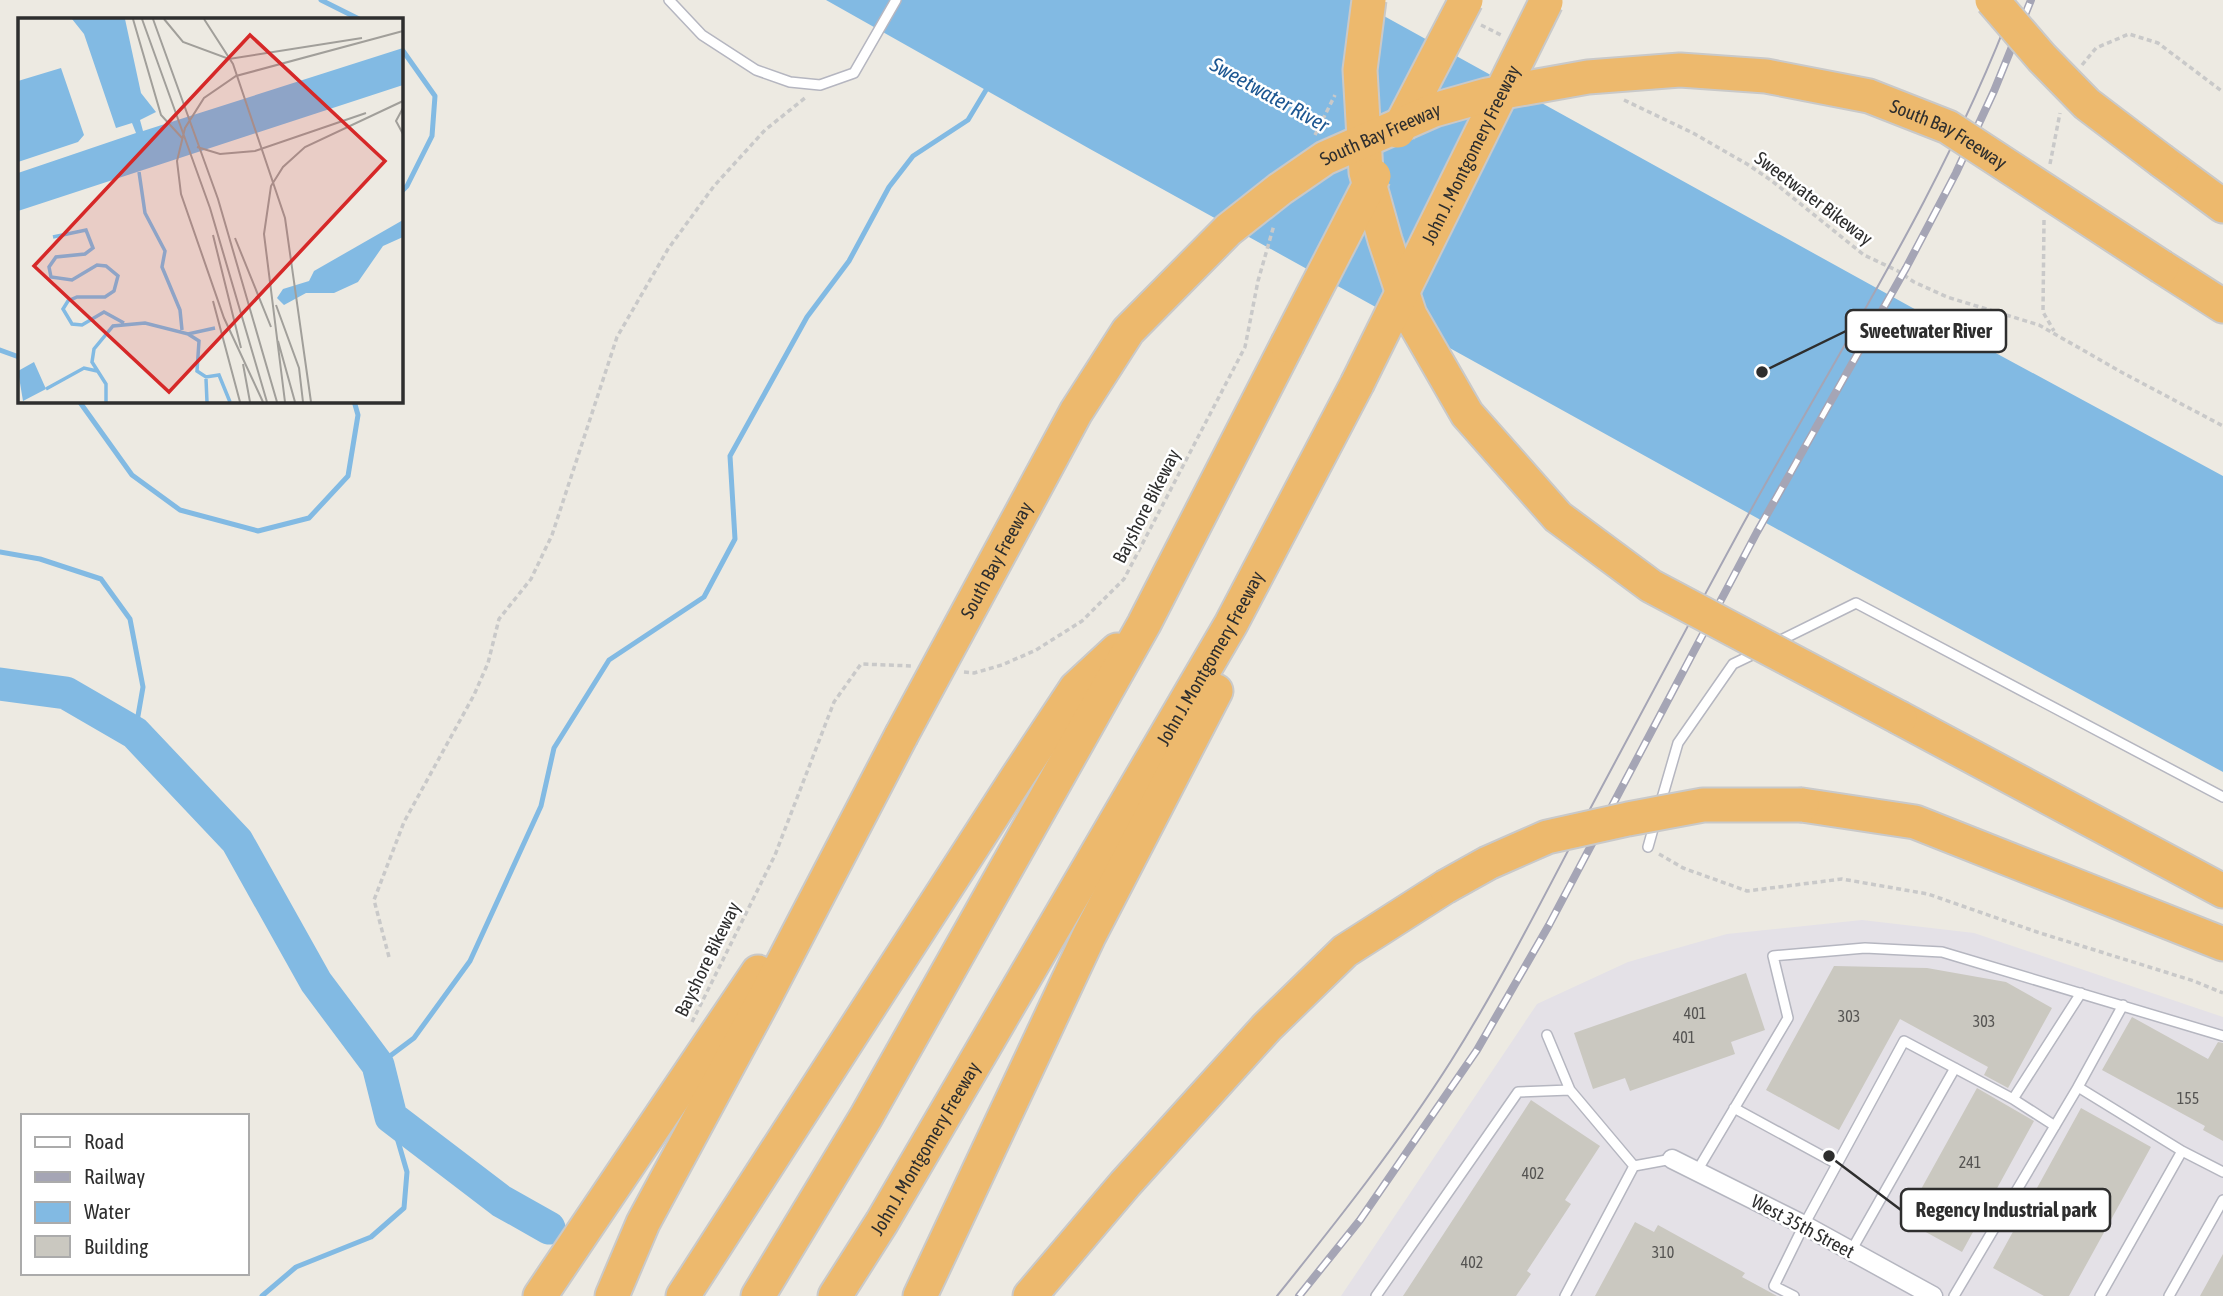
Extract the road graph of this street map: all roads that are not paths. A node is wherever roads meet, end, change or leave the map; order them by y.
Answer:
1 (669, 0) edge
2 (897, 0) edge
3 (1369, 0) edge
4 (1992, 0) edge
5 (1547, 1) edge
6 (1472, 12) edge
7 (2223, 206) edge
8 (2223, 306) edge
9 (1144, 624) junction
10 (1231, 624) junction
11 (2223, 797) edge
12 (841, 848) junction
13 (1648, 848) road end
14 (2223, 891) edge
15 (2223, 944) edge
16 (2081, 993) junction
17 (2123, 1005) junction
18 (1546, 1035) dead end
19 (2223, 1036) edge
20 (1955, 1068) junction
21 (2078, 1087) junction
22 (1570, 1090) junction
23 (2013, 1099) junction
24 (1734, 1108) junction
25 (1183, 1118) junction
26 (2055, 1126) junction
27 (2182, 1151) junction
28 (1672, 1159) joint
29 (1837, 1164) junction
30 (1634, 1166) junction
31 (1697, 1171) junction
32 (2223, 1172) edge
33 (2223, 1200) edge
34 (1804, 1225) junction
35 (1851, 1251) junction
36 (540, 1296) edge
37 (612, 1296) edge
38 (683, 1296) edge
39 (758, 1296) edge
40 (835, 1296) edge
41 (920, 1296) edge
42 (1030, 1296) edge
43 (1056, 1296) edge
44 (1376, 1296) edge
45 (1565, 1296) edge
46 (1794, 1296) edge
47 (1933, 1296) edge
48 (1954, 1296) edge
49 (2100, 1296) edge
50 (2169, 1296) edge

1 - 2 lane
3 - 14 highway, bridge
4 - 7 highway, bridge
5 - 10 highway, John J. Montgomery Freeway, bridge
6 - 9 highway, bridge
8 - 12 highway, South Bay Freeway, bridge
9 - 38 highway
9 - 39 highway
10 - 40 highway, John J. Montgomery Freeway
10 - 41 highway
11 - 13 lane
12 - 36 highway
12 - 37 highway
15 - 25 highway, bridge
16 - 17 lane
16 - 23 lane
16 - 24 lane
17 - 19 lane
17 - 21 lane
18 - 22 lane
20 - 23 lane
20 - 29 lane
20 - 35 lane
21 - 26 lane
21 - 27 lane
22 - 30 lane
22 - 44 lane
23 - 26 lane
24 - 29 lane
24 - 31 lane
25 - 42 highway
25 - 43 highway
26 - 48 lane
27 - 32 lane
27 - 49 lane
28 - 30 lane
28 - 31 street, West 35th Street
29 - 34 lane
30 - 45 lane
31 - 34 street, West 35th Street
33 - 50 lane
34 - 35 street, West 35th Street
34 - 46 lane
35 - 47 street, West 35th Street

